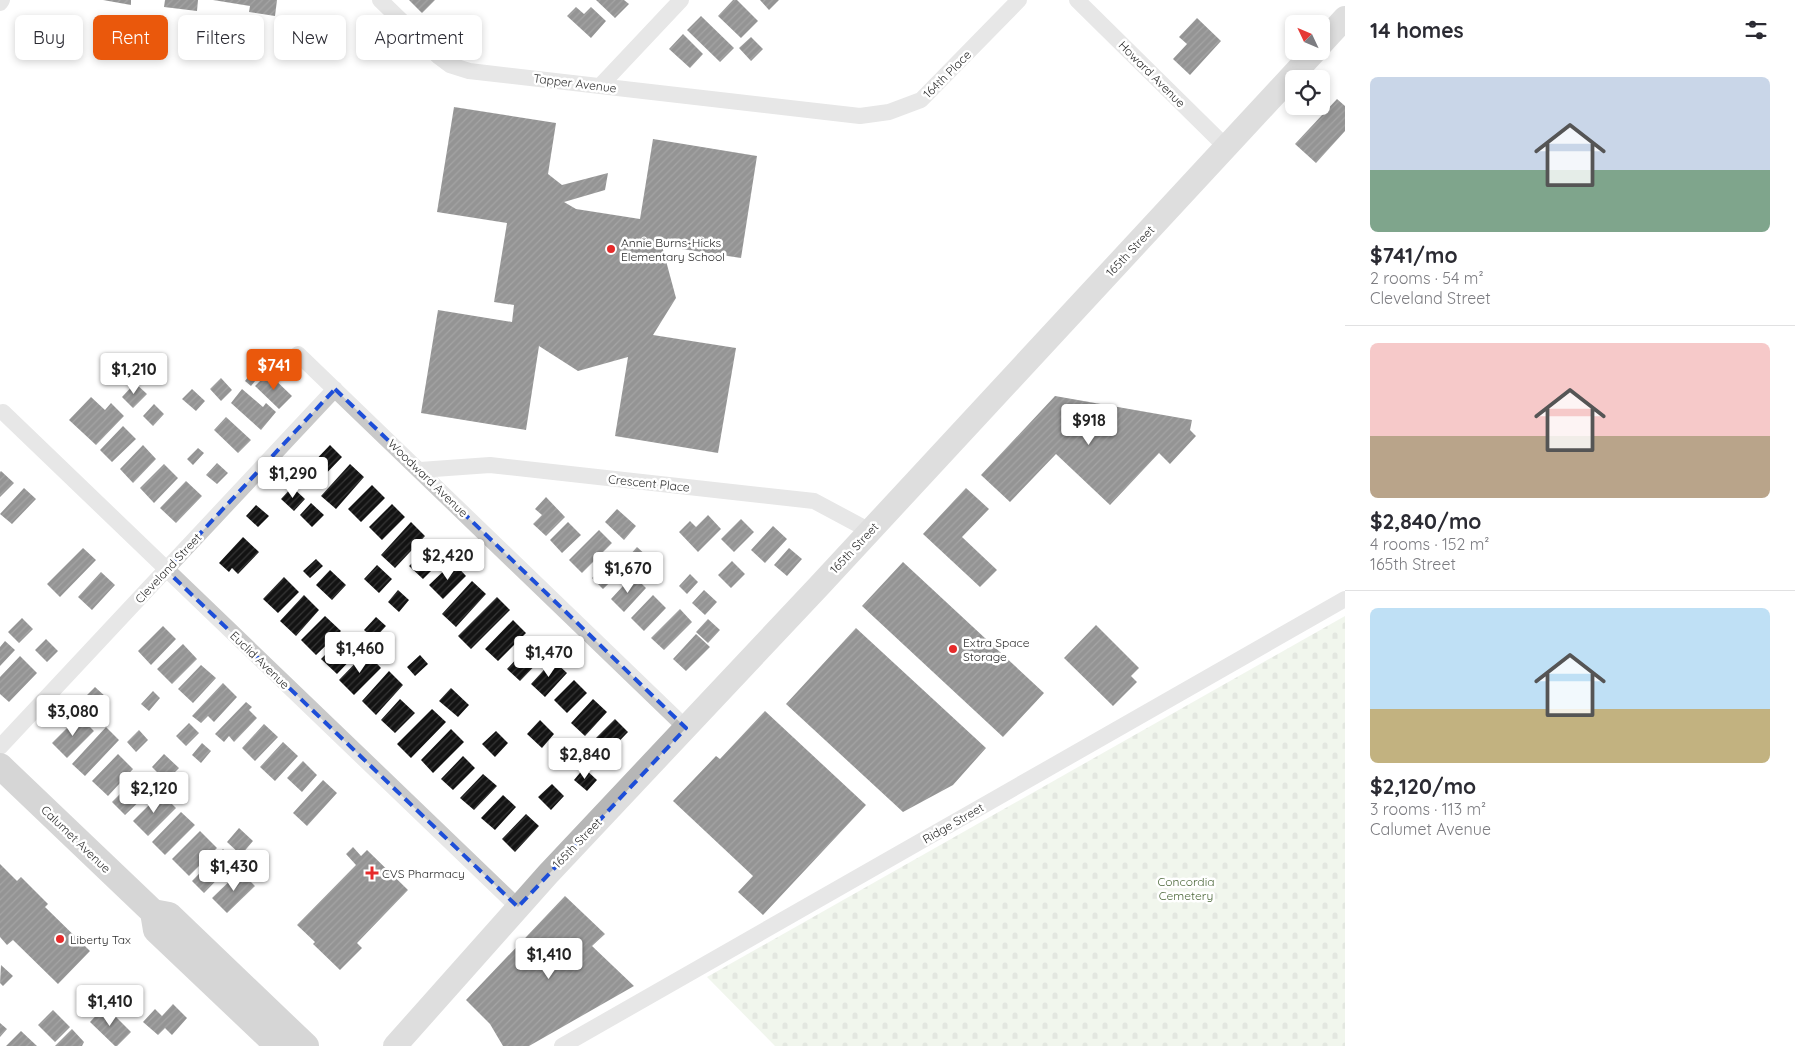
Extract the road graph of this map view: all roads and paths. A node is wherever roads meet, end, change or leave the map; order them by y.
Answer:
1 (380, 0) edge
2 (681, 0) edge
3 (1019, 0) edge
4 (1077, 0) edge
5 (1345, 18) edge
6 (1330, 34) edge
7 (1307, 60) edge
8 (600, 86) junction
9 (796, 109) joint
10 (1226, 147) junction
11 (298, 354) dead end
12 (335, 389) junction
13 (3, 412) dead end
14 (420, 470) junction
15 (870, 532) junction
16 (166, 570) junction
17 (1345, 599) edge
18 (686, 728) junction
19 (0, 747) edge
20 (0, 766) edge
21 (518, 907) junction
22 (153, 912) junction
23 (278, 1046) edge
24 (306, 1046) edge
25 (395, 1046) edge
26 (562, 1046) edge

1 - 8 street, Tapper Avenue
2 - 8 street
3 - 9 street, 164th Place
4 - 10 street, Howard Avenue
5 - 6 main road
7 - 10 main road, 165th Street
8 - 9 street, Tapper Avenue
10 - 15 main road, 165th Street
11 - 12 street, Woodward Avenue
12 - 14 street, Woodward Avenue
12 - 16 street, Cleveland Street
13 - 16 street, Euclid Avenue
14 - 15 street, Crescent Place
14 - 18 street, Woodward Avenue
15 - 18 main road, 165th Street
16 - 19 street, Cleveland Street
16 - 21 street, Euclid Avenue
17 - 26 street, Ridge Street
18 - 21 main road, 165th Street
20 - 22 main road, Calumet Avenue
21 - 25 main road, 165th Street
22 - 23 main road, Calumet Avenue
22 - 24 main road, Calumet Avenue

